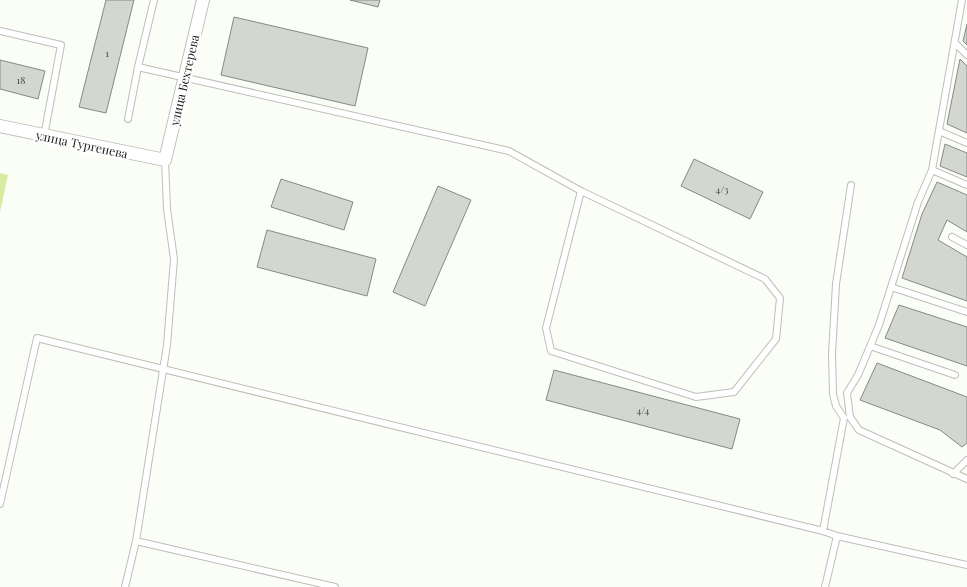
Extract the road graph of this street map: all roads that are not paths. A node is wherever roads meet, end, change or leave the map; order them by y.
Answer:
1 (154, 0) edge
2 (203, 0) edge
3 (962, 0) edge
4 (961, 8) junction
5 (967, 15) edge
6 (0, 31) edge
7 (955, 43) junction
8 (967, 55) edge
9 (138, 67) junction
10 (186, 77) junction
11 (128, 119) dead end
12 (0, 126) edge
13 (939, 131) junction
14 (44, 136) junction
15 (967, 143) edge
16 (165, 160) junction
17 (932, 170) junction
18 (851, 185) dead end
19 (967, 185) edge
20 (581, 191) junction
21 (952, 237) dead end
22 (967, 245) edge
23 (891, 287) junction
24 (967, 312) edge
25 (870, 346) junction
26 (163, 371) junction
27 (955, 375) dead end
28 (967, 460) edge
29 (953, 474) junction
30 (967, 479) edge
31 (0, 504) edge
32 (823, 530) junction
33 (836, 536) junction
34 (136, 541) junction
35 (967, 565) edge
36 (125, 587) edge
37 (335, 587) edge
38 (825, 587) edge

1 - 9 lane
2 - 10 street, улица Бехтерева
3 - 4 lane
4 - 5 lane
4 - 7 lane
6 - 14 lane
7 - 8 lane
7 - 13 lane
9 - 10 lane
9 - 11 lane
10 - 16 street, улица Бехтерева
10 - 20 lane
12 - 14 street, улица Тургенева
13 - 15 lane
13 - 17 lane
14 - 16 street, улица Тургенева
16 - 26 lane
17 - 19 lane
17 - 23 lane
18 - 32 lane
20 - 20 lane
21 - 22 lane
23 - 24 lane
23 - 25 lane
25 - 27 lane
25 - 29 lane
26 - 31 lane
26 - 32 lane
26 - 34 lane
28 - 29 lane
29 - 30 lane
32 - 33 lane
33 - 35 lane
33 - 38 lane
34 - 36 lane
34 - 37 lane

